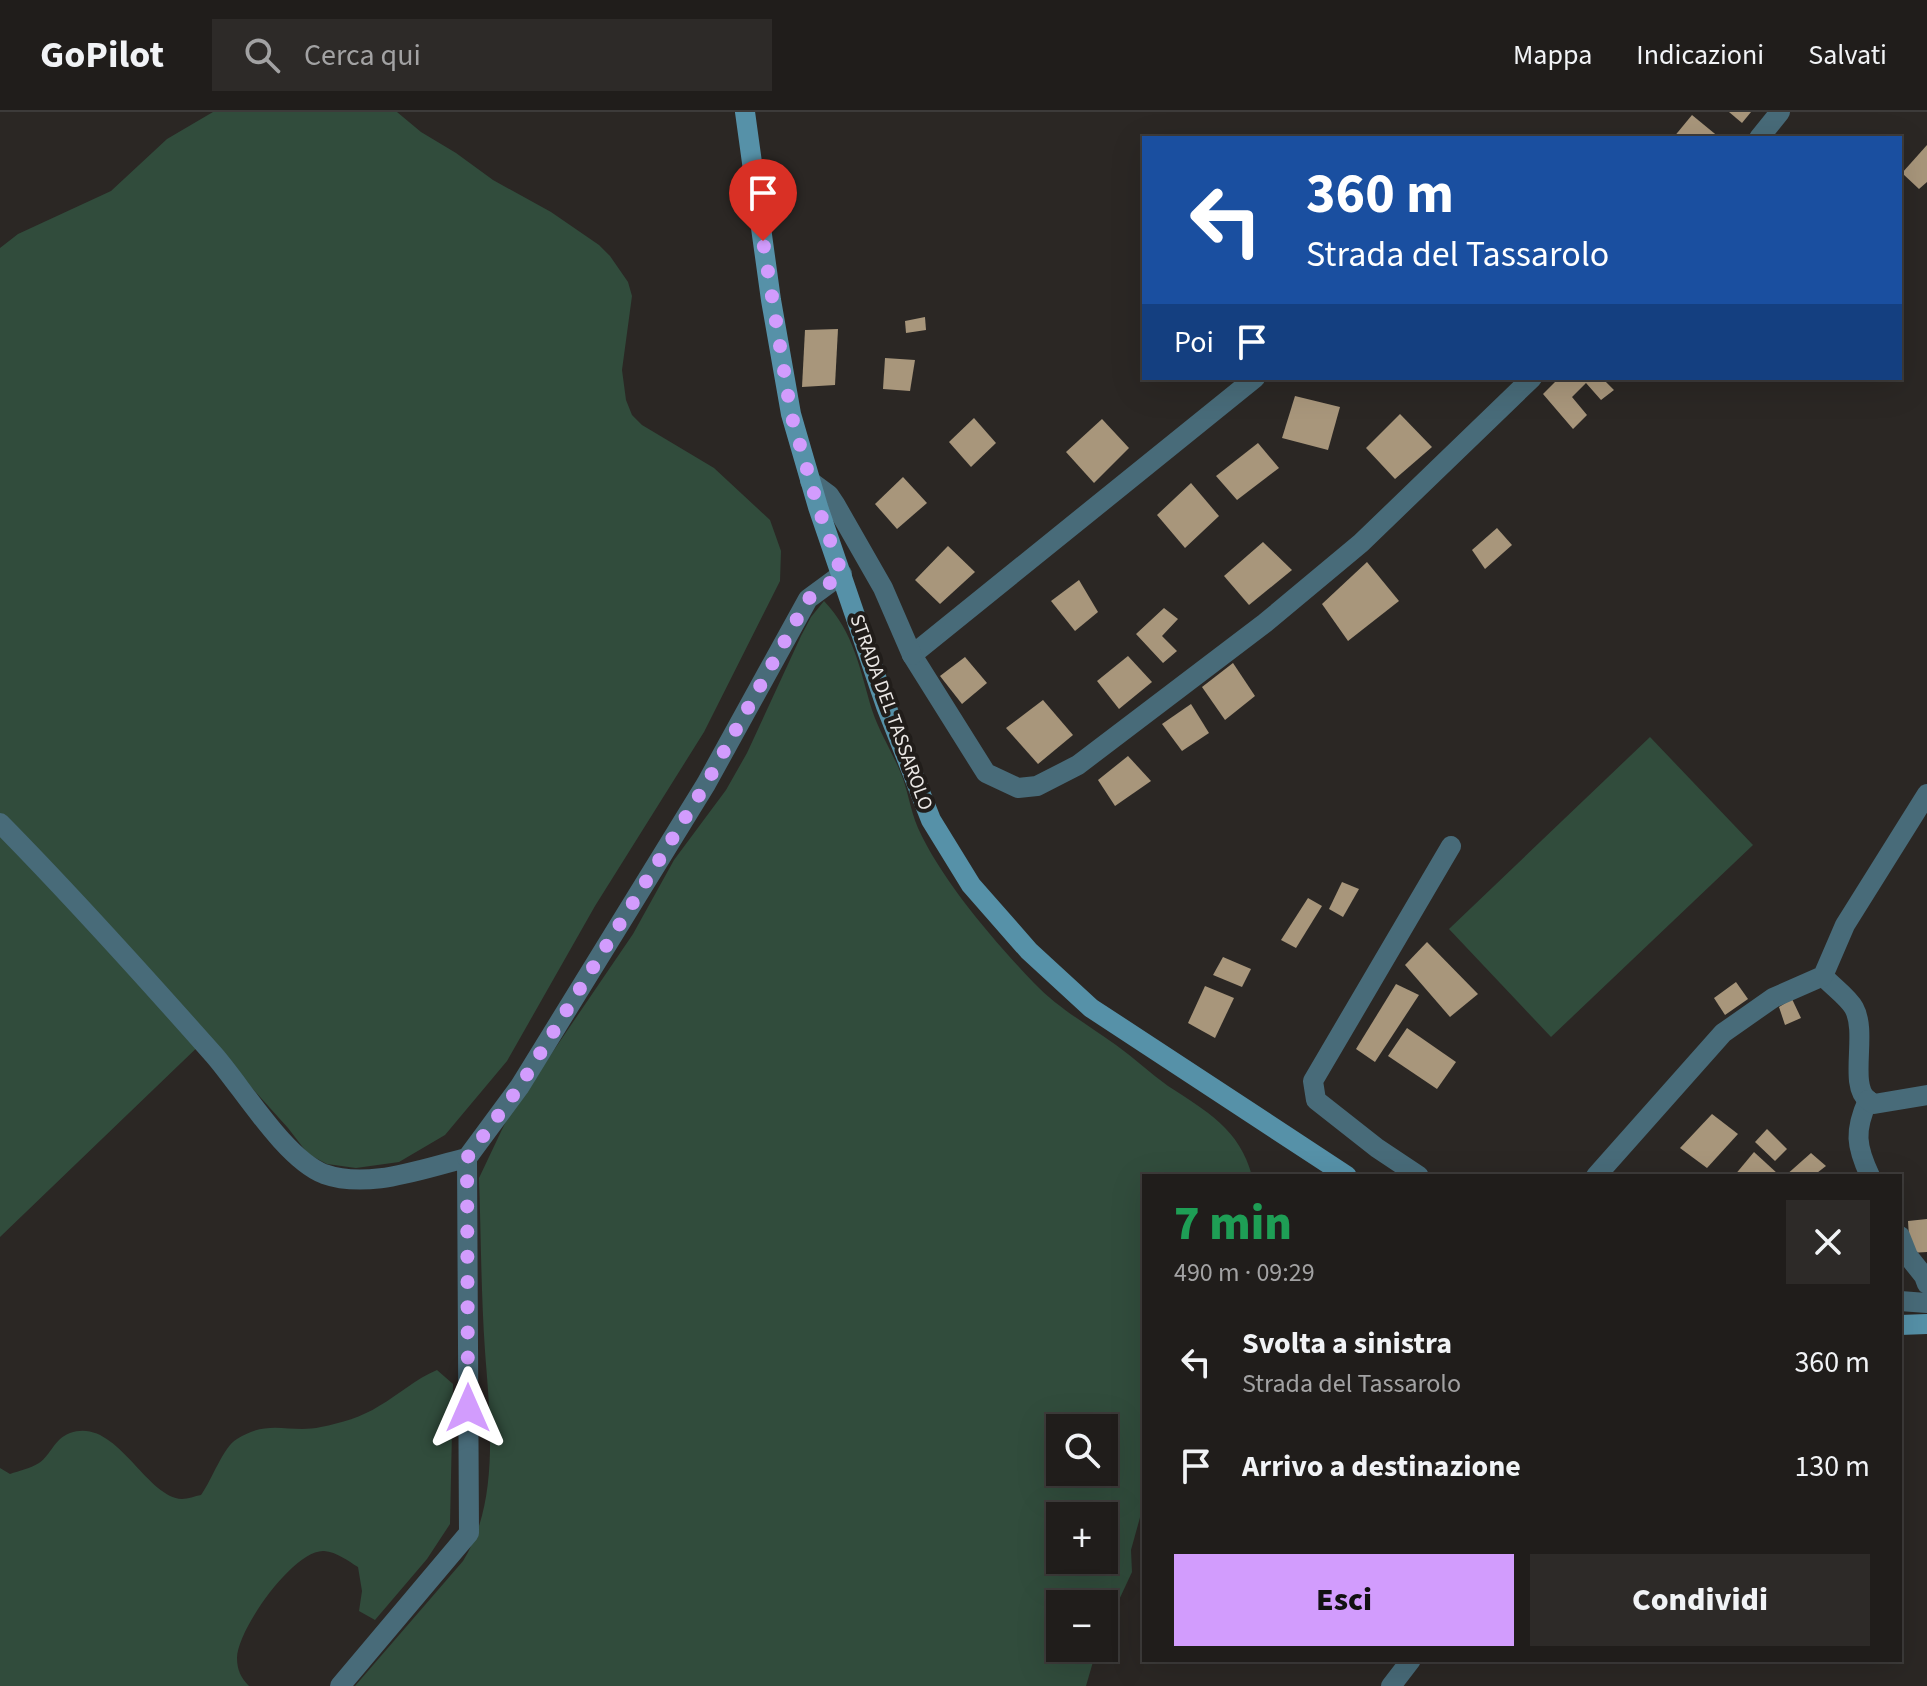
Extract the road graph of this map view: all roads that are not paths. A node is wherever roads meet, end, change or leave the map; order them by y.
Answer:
1 (745, 112) edge
2 (1780, 112) edge
3 (1761, 136) edge
4 (1253, 380) edge
5 (1530, 380) edge
6 (810, 481) junction
7 (842, 574) junction
8 (912, 655) junction
9 (1927, 794) edge
10 (0, 823) edge
11 (1451, 846) dead end
12 (1823, 976) junction
13 (1927, 1095) edge
14 (1868, 1100) junction
15 (467, 1158) junction
16 (1344, 1174) edge
17 (1416, 1174) edge
18 (1598, 1174) edge
19 (1869, 1174) edge
20 (1902, 1241) edge
21 (1927, 1284) edge
22 (1902, 1301) edge
23 (1927, 1303) edge
24 (1927, 1324) edge
25 (1902, 1325) edge
26 (1409, 1662) edge
27 (340, 1686) edge
28 (1391, 1686) edge

1 - 6 main road, STRADA DEL TASSAROLO
2 - 3 street
4 - 8 street
5 - 8 street
6 - 7 main road, STRADA DEL TASSAROLO
6 - 8 street
7 - 15 street
7 - 16 main road, STRADA DEL TASSAROLO
9 - 12 street
10 - 15 street
11 - 17 street
12 - 14 street
12 - 18 street
13 - 14 street
14 - 19 street
15 - 27 street
20 - 21 street
22 - 23 street
24 - 25 main road
26 - 28 street

